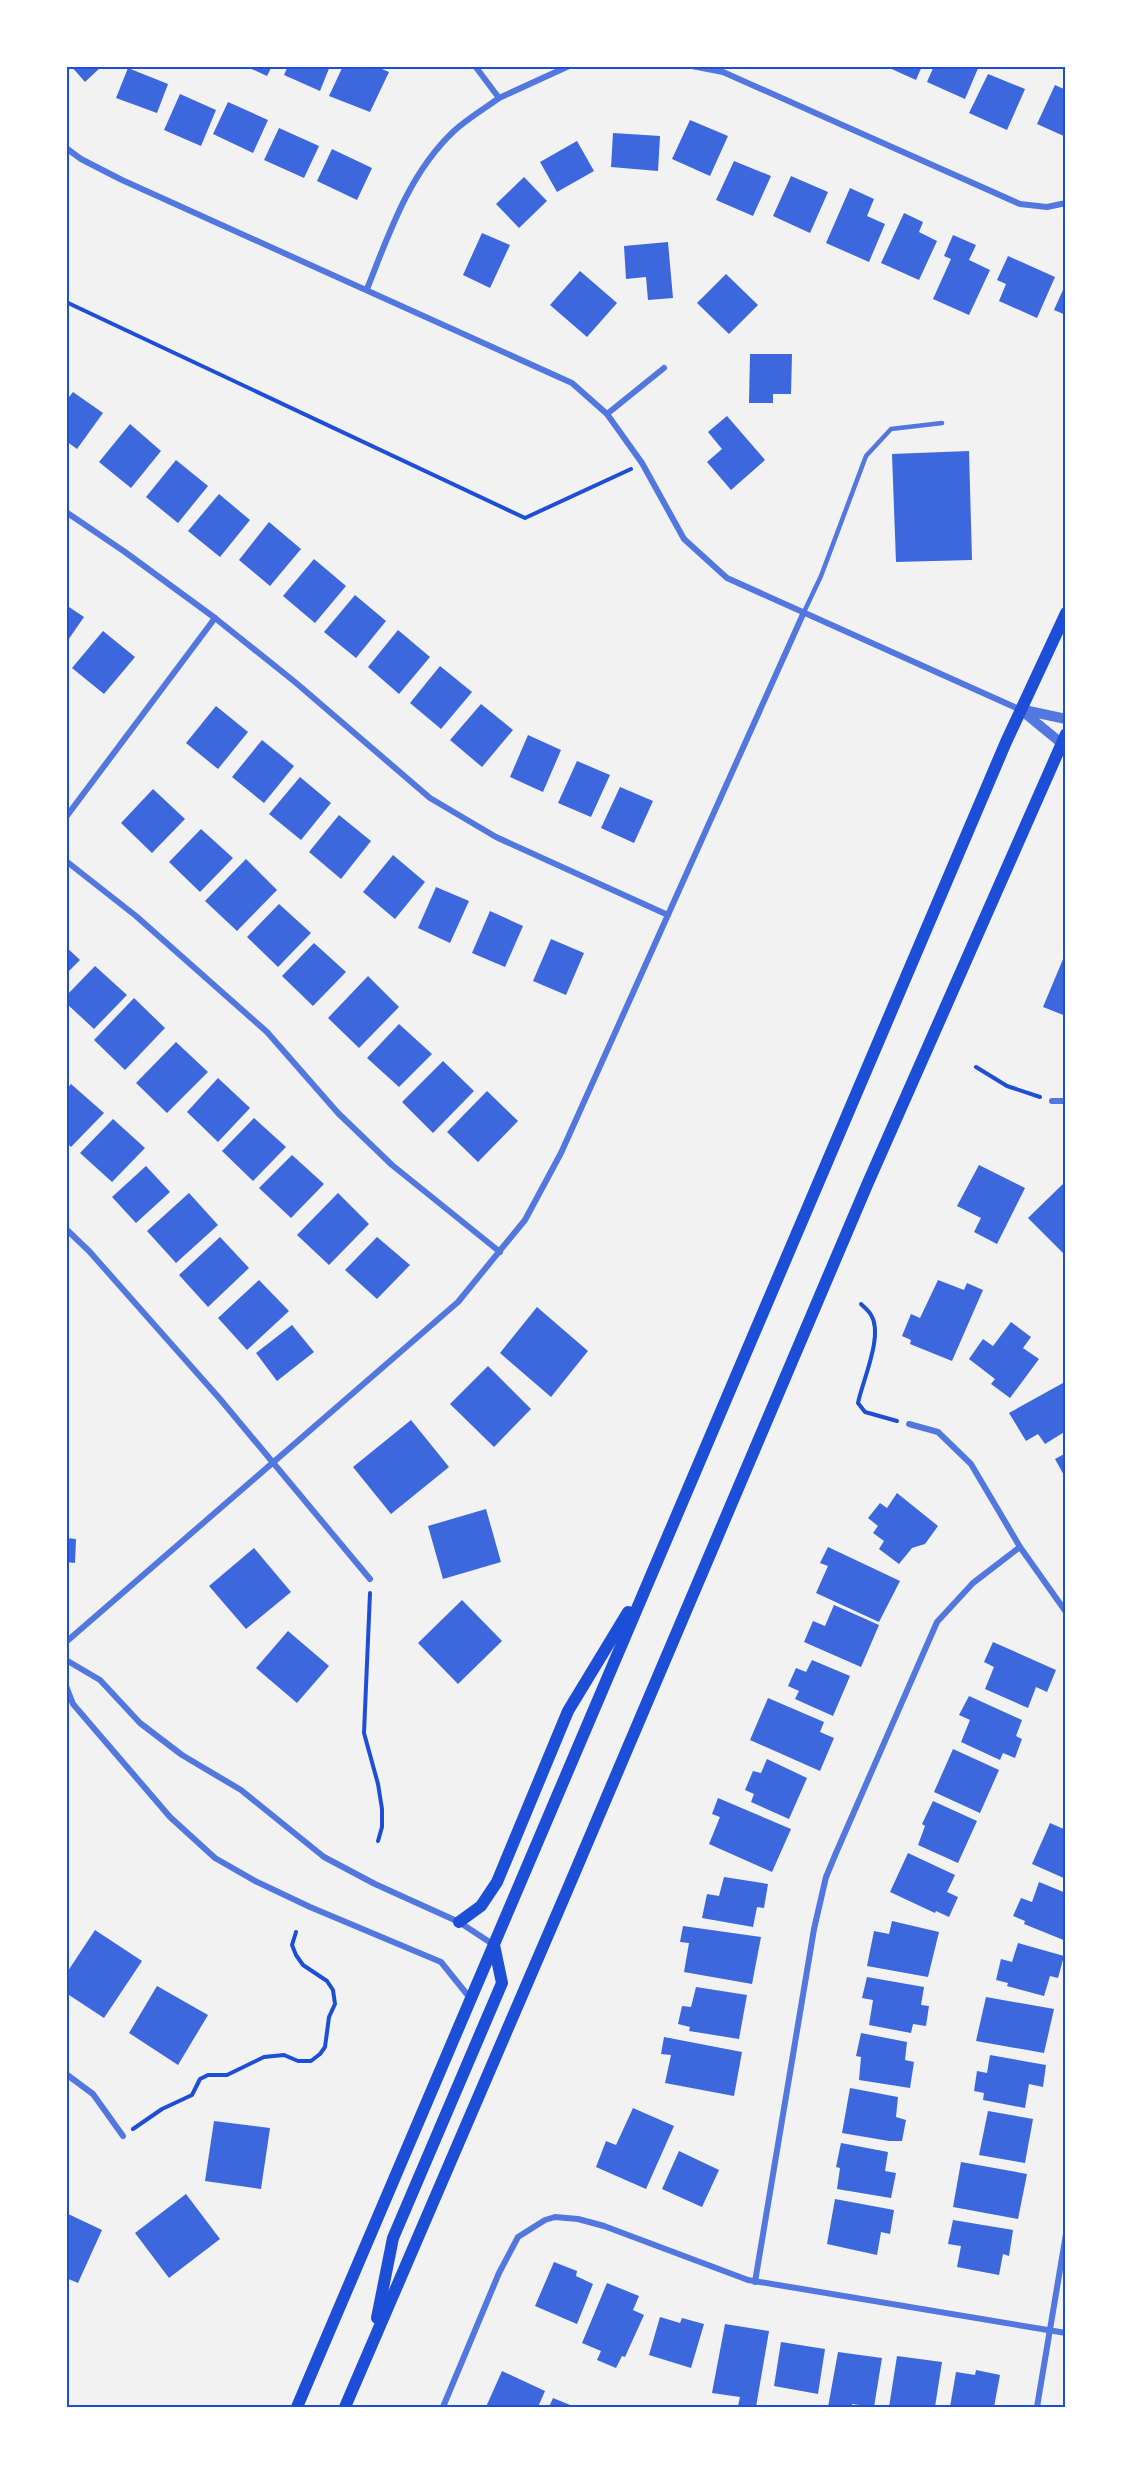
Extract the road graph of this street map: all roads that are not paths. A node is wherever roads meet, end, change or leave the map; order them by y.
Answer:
1 (475, 66) edge
2 (569, 66) edge
3 (692, 66) edge
4 (499, 98) junction
5 (66, 148) edge
6 (1066, 203) edge
7 (367, 289) junction
8 (664, 368) dead end
9 (607, 414) junction
10 (942, 423) dead end
11 (66, 512) edge
12 (804, 612) junction
13 (1066, 613) edge
14 (215, 618) junction
15 (1021, 710) junction
16 (1066, 719) edge
17 (1064, 742) edge
18 (66, 817) edge
19 (66, 861) edge
20 (668, 915) junction
21 (1052, 1101) road end
22 (1066, 1101) edge
23 (66, 1229) edge
24 (500, 1252) junction
25 (909, 1424) road end
26 (274, 1463) junction
27 (1020, 1547) junction
28 (651, 1575) junction
29 (370, 1579) road end
30 (1066, 1612) edge
31 (66, 1642) edge
32 (66, 1660) edge
33 (66, 1686) edge
34 (459, 1922) junction
35 (494, 1945) junction
36 (471, 1999) junction
37 (66, 2074) edge
38 (123, 2136) road end
39 (1066, 2234) edge
40 (755, 2282) junction
41 (1050, 2331) junction
42 (1066, 2333) edge
43 (371, 2344) junction
44 (297, 2407) edge
45 (345, 2407) edge
46 (443, 2407) edge
47 (1037, 2407) edge

1 - 4 street
2 - 4 street
3 - 6 street
4 - 7 street
5 - 7 street
7 - 9 street
8 - 9 street
9 - 12 street
10 - 12 lane
11 - 14 street
12 - 15 street
12 - 20 street
13 - 15 main road
14 - 18 street
14 - 20 street
15 - 16 street
15 - 17 street
15 - 28 main road
17 - 43 main road
19 - 24 street
20 - 24 street
21 - 22 street
23 - 26 street
24 - 26 street
25 - 27 street
26 - 29 street
26 - 31 street
27 - 30 street
27 - 40 street
28 - 34 main road
28 - 35 main road
32 - 34 street
33 - 36 street
34 - 35 street
35 - 36 main road
35 - 43 main road
36 - 44 main road
37 - 38 street
39 - 41 street
40 - 41 street
40 - 46 street
41 - 42 street
41 - 47 street
43 - 45 main road

